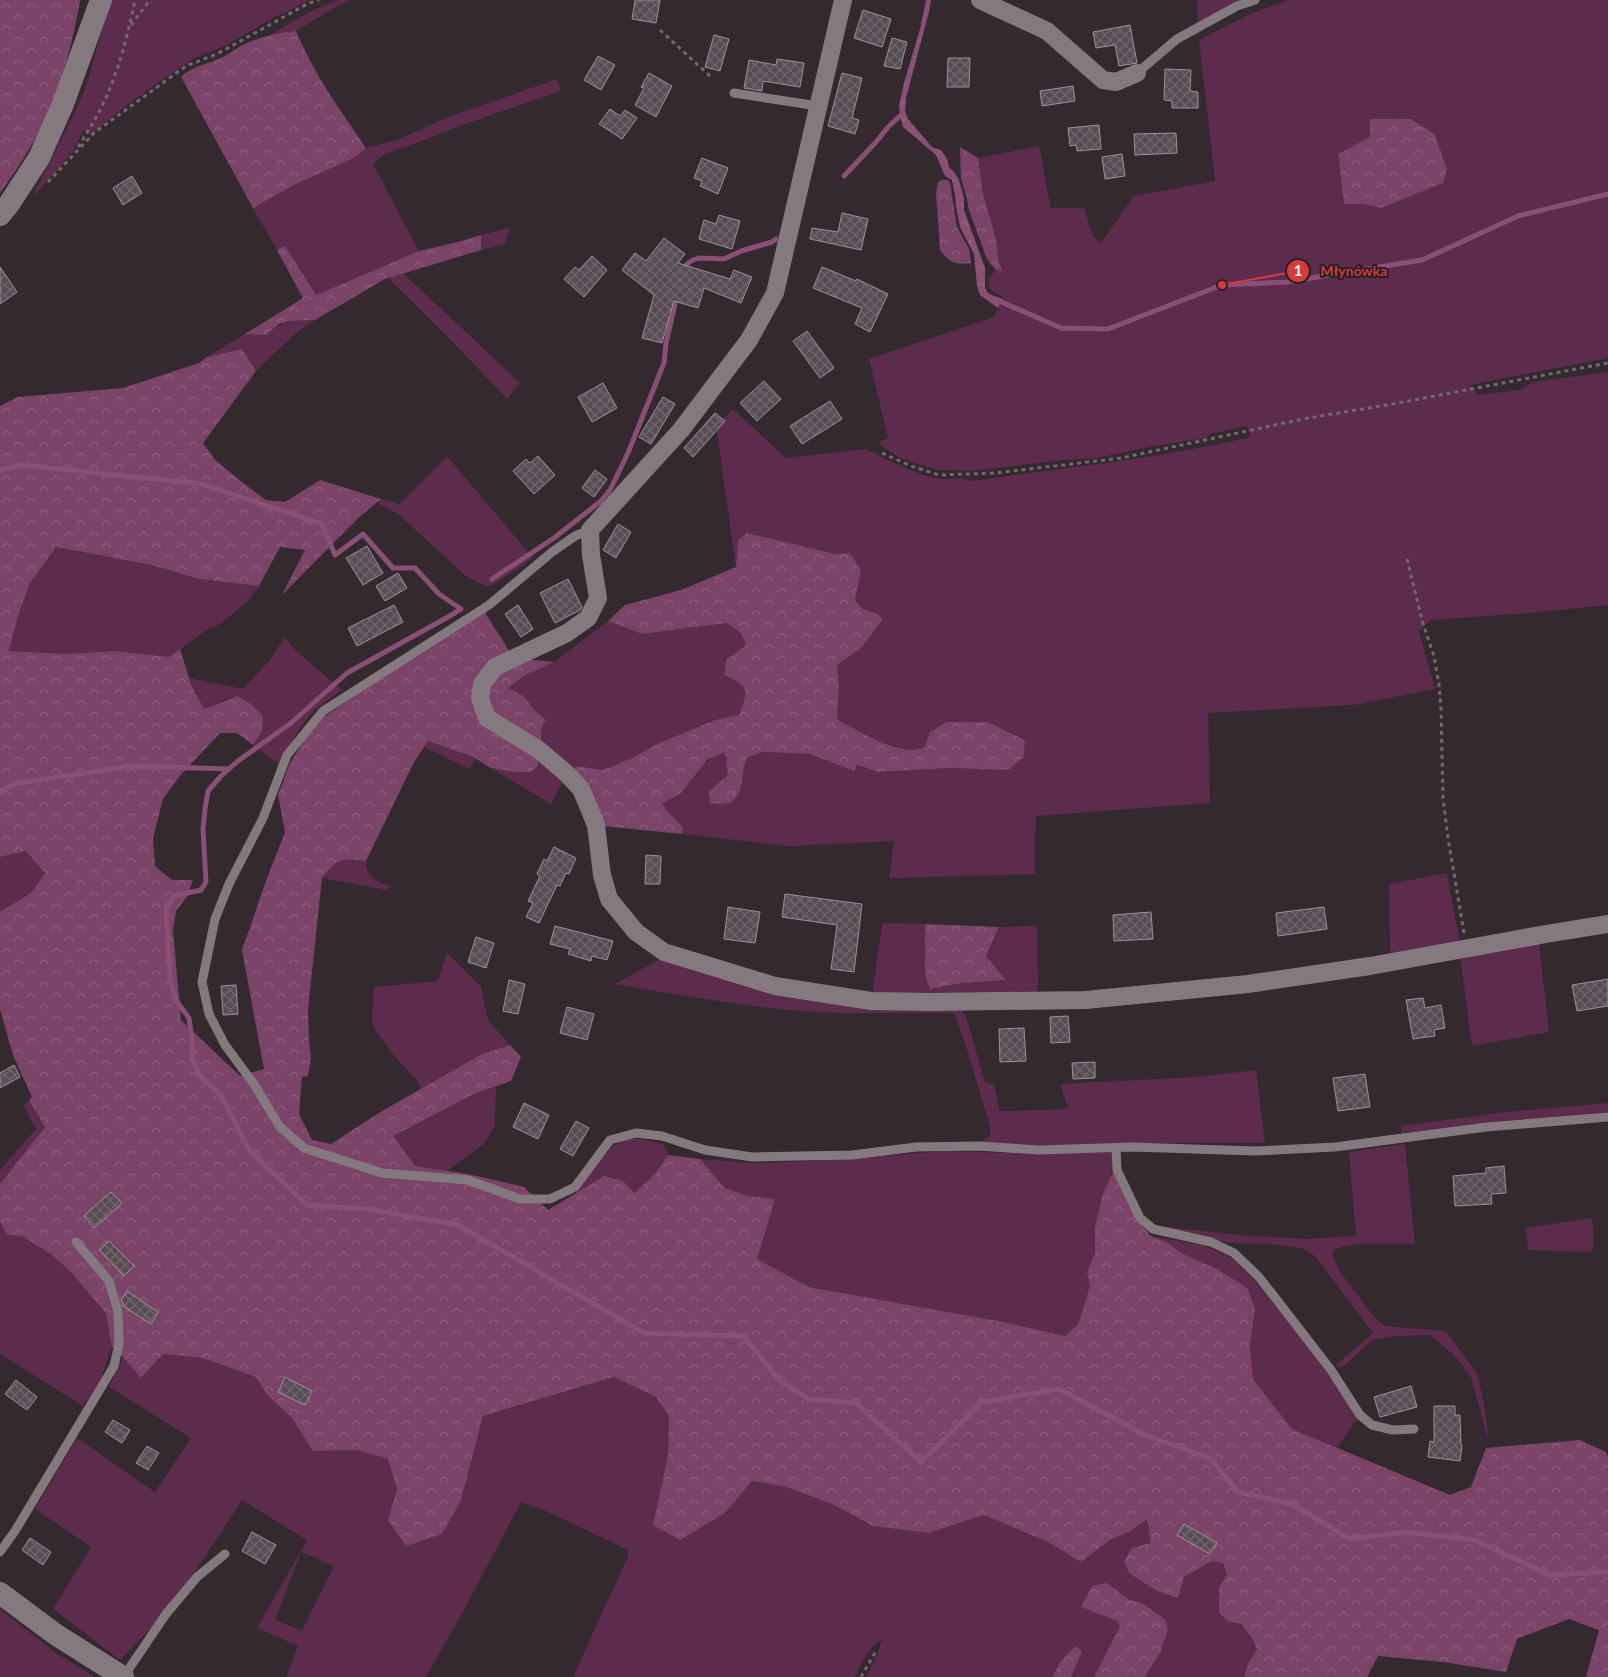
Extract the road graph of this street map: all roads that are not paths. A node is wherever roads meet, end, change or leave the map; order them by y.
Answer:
1 (101, 0) edge
2 (843, 0) edge
3 (980, 0) edge
4 (1255, 0) edge
5 (1137, 72) joint
6 (734, 94) dead end
7 (818, 106) junction
8 (0, 215) edge
9 (590, 530) junction
10 (1608, 924) edge
11 (1608, 1117) edge
12 (1116, 1148) junction
13 (76, 1242) dead end
14 (1414, 1429) dead end
15 (0, 1552) edge
16 (225, 1554) dead end
17 (0, 1592) edge
18 (123, 1677) edge

1 - 8 street
2 - 7 street
3 - 5 street
4 - 5 lane
6 - 7 lane
7 - 9 street
9 - 10 street
9 - 12 lane
11 - 12 lane
12 - 14 lane
13 - 15 lane
16 - 18 lane
17 - 18 street

